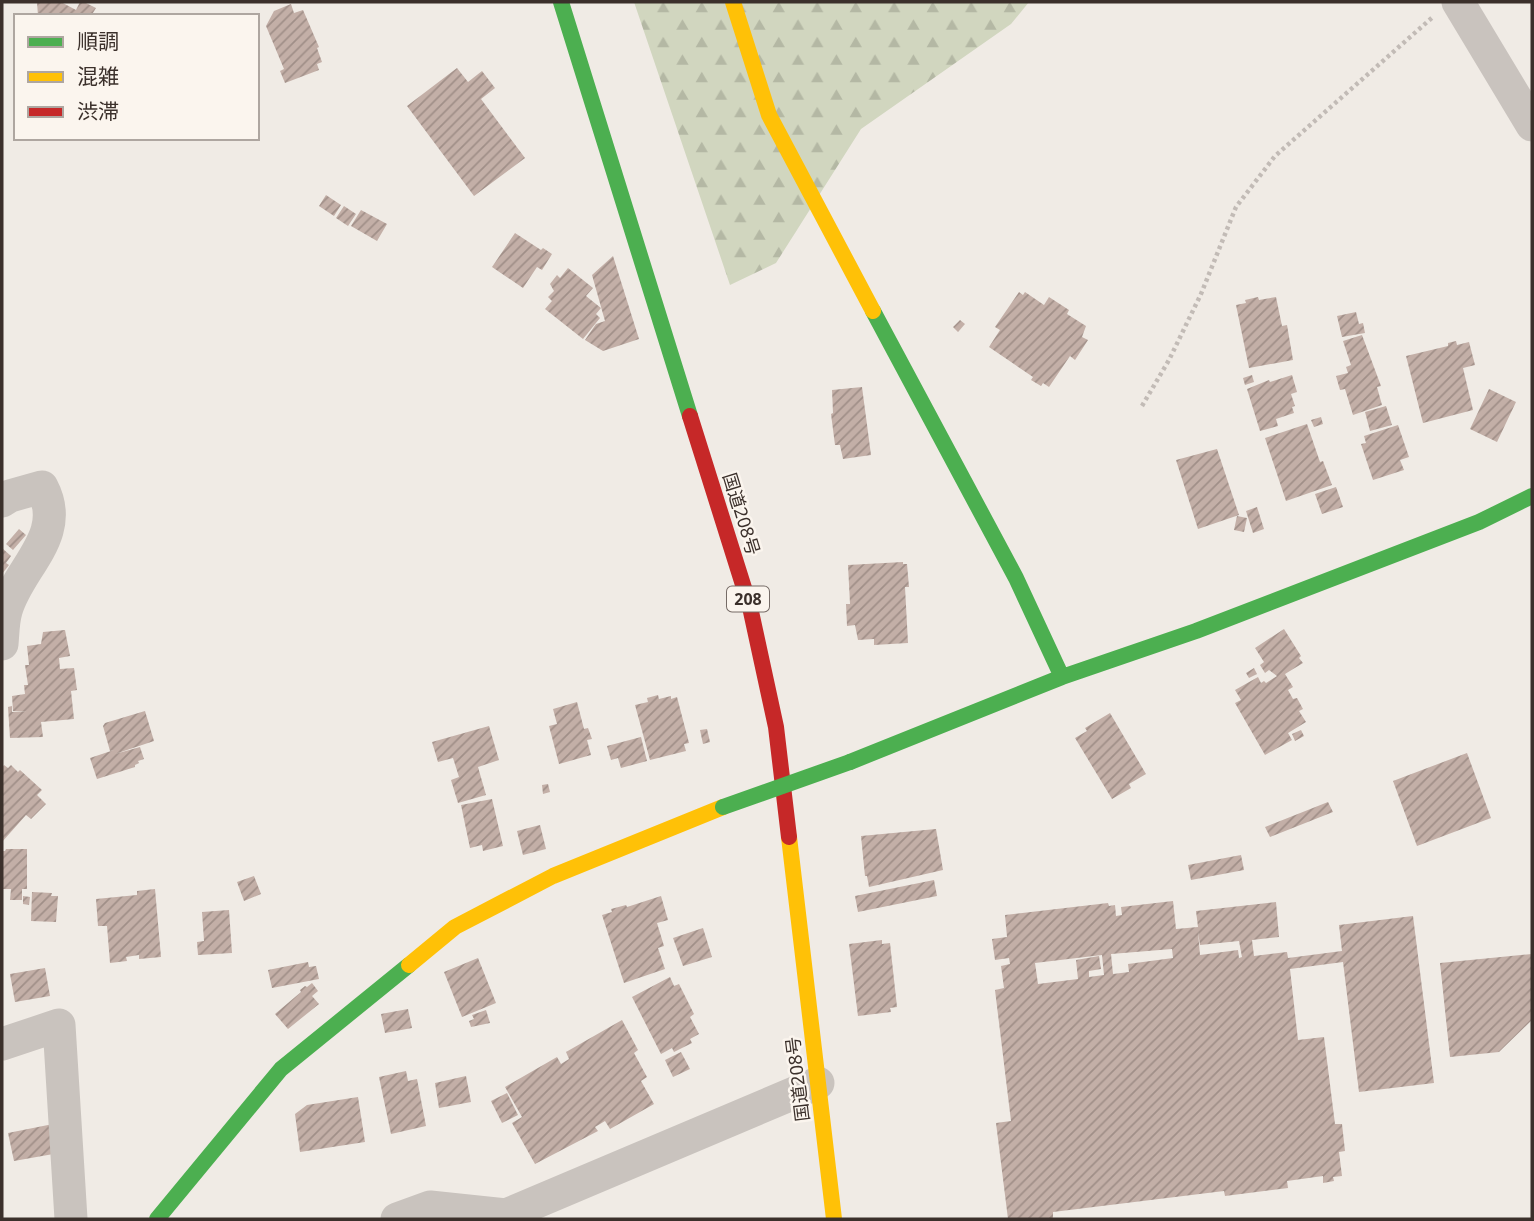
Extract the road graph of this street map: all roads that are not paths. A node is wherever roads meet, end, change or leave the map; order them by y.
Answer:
1 (561, 2) edge
2 (733, 2) edge
3 (1448, 7) edge
4 (1532, 125) edge
5 (1532, 496) edge
6 (2, 501) edge
7 (2, 643) edge
8 (1062, 677) junction
9 (2, 1044) edge
10 (818, 1083) junction
11 (71, 1219) edge
12 (157, 1219) edge
13 (397, 1219) edge
14 (834, 1219) edge

1 - 10 main road, 国道208号 / 208
2 - 8 main road
3 - 4 street
5 - 8 main road
6 - 7 street
8 - 12 main road, bridge
9 - 11 street
10 - 13 street
10 - 14 main road, 国道208号 / 208

